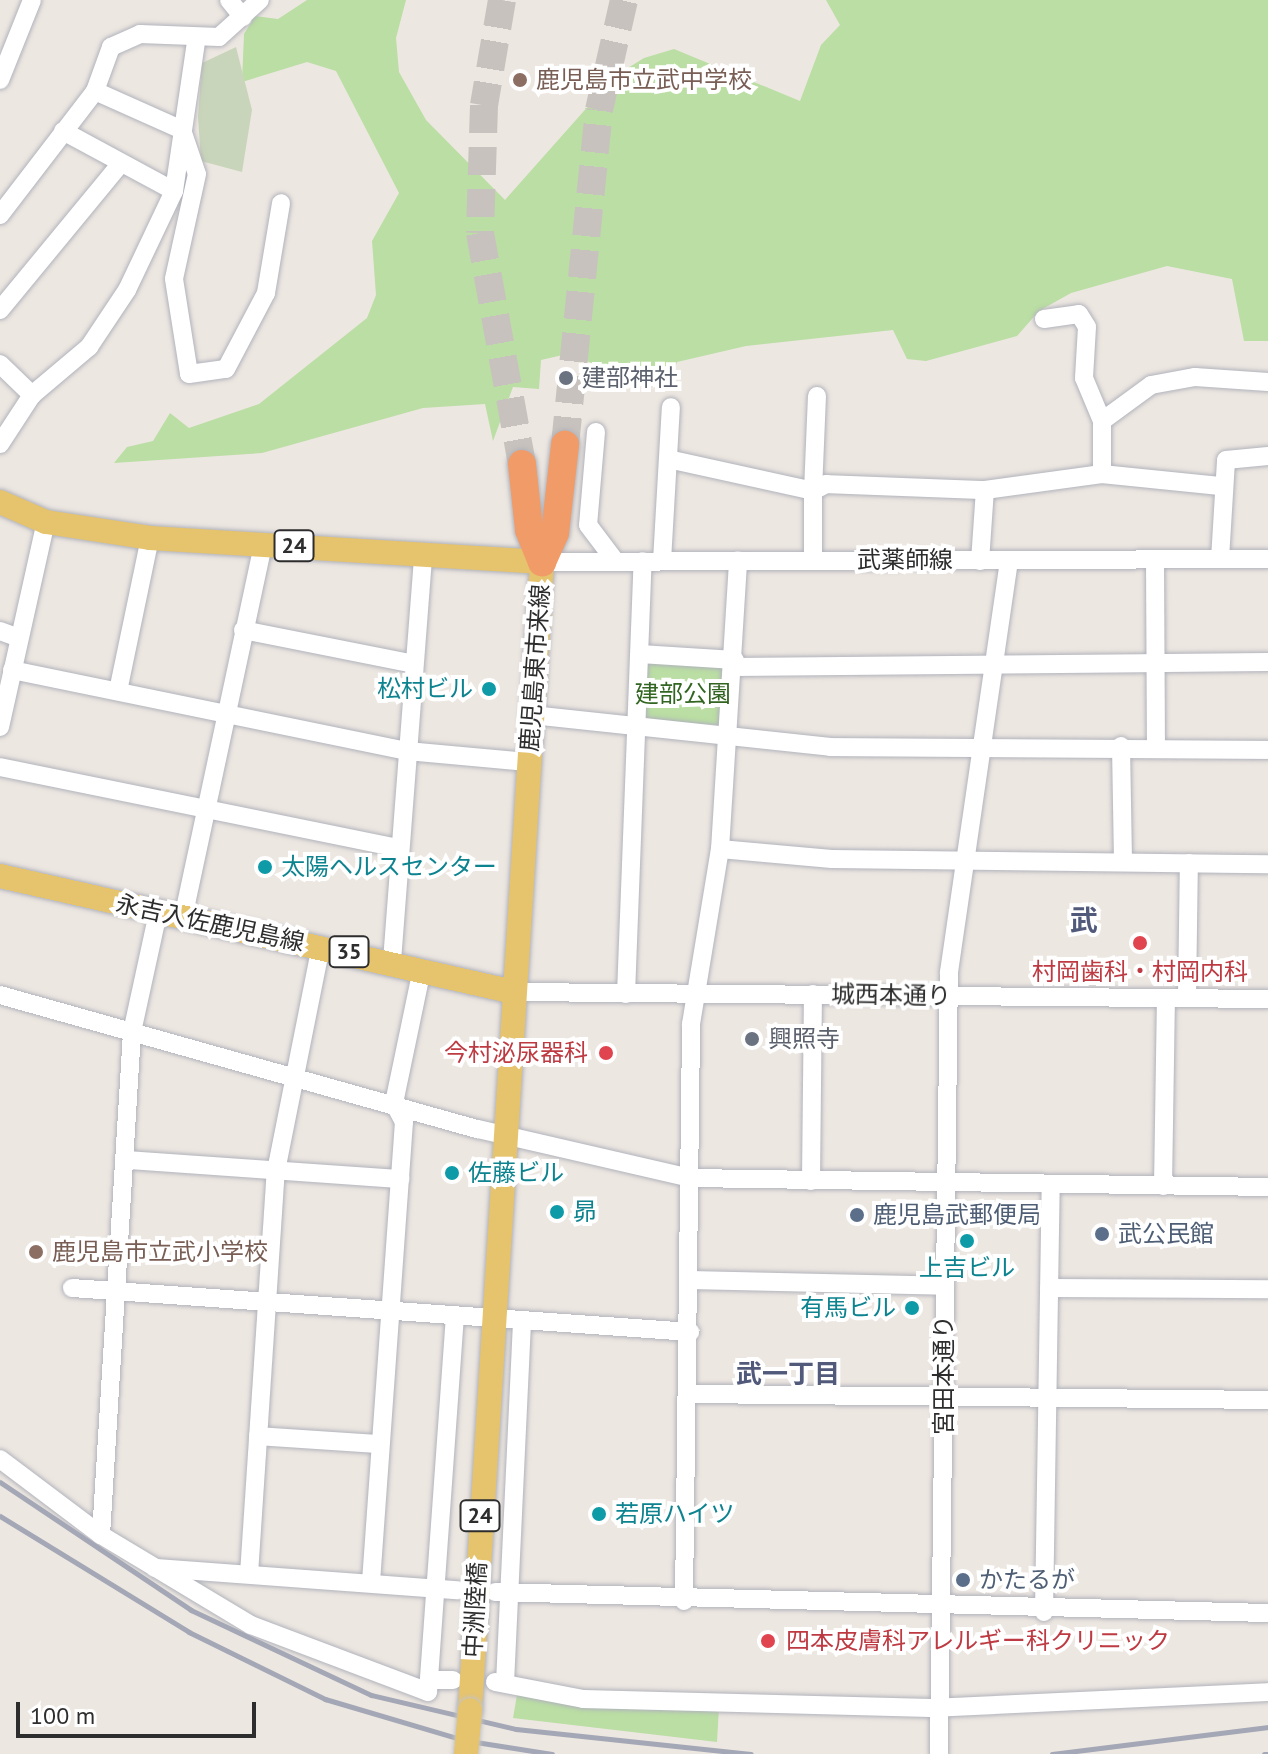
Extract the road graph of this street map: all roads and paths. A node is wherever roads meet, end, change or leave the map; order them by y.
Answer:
1 (32, 0) edge
2 (229, 0) edge
3 (260, 0) edge
4 (243, 17) junction
5 (196, 42) junction
6 (0, 80) edge
7 (95, 91) junction
8 (182, 130) junction
9 (63, 131) junction
10 (121, 163) junction
11 (174, 191) junction
12 (281, 203) dead end
13 (0, 215) edge
14 (0, 310) edge
15 (1044, 319) dead end
16 (0, 364) edge
17 (1268, 382) edge
18 (32, 395) junction
19 (817, 396) dead end
20 (671, 407) dead end
21 (1102, 421) junction
22 (596, 432) dead end
23 (0, 444) edge
24 (565, 445) tunnel mouth
25 (1268, 456) edge
26 (668, 459) junction
27 (522, 464) tunnel mouth
28 (1102, 474) junction
29 (1220, 486) junction
30 (985, 490) junction
31 (813, 491) junction
32 (0, 502) edge
33 (46, 522) junction
34 (150, 538) junction
35 (263, 544) junction
36 (423, 555) junction
37 (1155, 559) junction
38 (1220, 559) junction
39 (1268, 559) edge
40 (813, 560) junction
41 (653, 561) junction
42 (738, 561) junction
43 (980, 561) junction
44 (1009, 561) junction
45 (542, 562) junction
46 (616, 562) junction
47 (243, 630) junction
48 (0, 631) edge
49 (19, 638) junction
50 (640, 654) junction
51 (1268, 662) edge
52 (734, 663) junction
53 (414, 664) junction
54 (1155, 664) junction
55 (993, 665) junction
56 (12, 670) junction
57 (118, 691) junction
58 (227, 714) junction
59 (532, 715) junction
60 (0, 727) edge
61 (637, 727) junction
62 (728, 736) junction
63 (981, 746) junction
64 (1121, 746) junction
65 (1156, 746) junction
66 (1268, 750) edge
67 (407, 751) junction
68 (528, 762) junction
69 (0, 767) edge
70 (206, 806) junction
71 (398, 848) junction
72 (720, 849) junction
73 (965, 861) junction
74 (1123, 862) junction
75 (1189, 863) junction
76 (1268, 864) edge
77 (0, 876) edge
78 (158, 913) junction
79 (183, 918) junction
80 (321, 946) junction
81 (392, 961) junction
82 (422, 969) junction
83 (514, 992) junction
84 (626, 994) junction
85 (700, 994) junction
86 (813, 994) junction
87 (0, 995) edge
88 (948, 995) junction
89 (1166, 998) junction
90 (1187, 998) junction
91 (1268, 999) edge
92 (132, 1032) junction
93 (298, 1079) junction
94 (394, 1103) junction
95 (501, 1134) junction
96 (128, 1160) junction
97 (276, 1171) junction
98 (690, 1178) junction
99 (400, 1179) junction
100 (811, 1181) junction
101 (945, 1184) junction
102 (1051, 1184) junction
103 (1163, 1186) junction
104 (1268, 1187) edge
105 (690, 1280) junction
106 (945, 1286) junction
107 (72, 1288) dead end
108 (1049, 1288) junction
109 (1268, 1289) edge
110 (120, 1292) junction
111 (269, 1304) junction
112 (389, 1313) junction
113 (455, 1319) junction
114 (490, 1321) junction
115 (522, 1323) junction
116 (690, 1332) junction
117 (689, 1394) junction
118 (945, 1398) junction
119 (1048, 1398) junction
120 (1268, 1400) edge
121 (258, 1436) junction
122 (380, 1444) junction
123 (0, 1459) edge
124 (101, 1535) junction
125 (155, 1568) junction
126 (249, 1574) junction
127 (371, 1582) junction
128 (437, 1589) junction
129 (458, 1590) dead end
130 (503, 1592) junction
131 (684, 1601) junction
132 (941, 1609) junction
133 (1044, 1612) junction
134 (1268, 1613) edge
135 (432, 1680) junction
136 (453, 1680) dead end
137 (1268, 1692) edge
138 (940, 1708) junction
139 (466, 1754) edge
140 (939, 1754) edge

1 - 6 street
2 - 4 street
3 - 4 street
4 - 5 street
5 - 7 street
5 - 8 street
7 - 8 street
7 - 9 street
8 - 11 street
8 - 12 street
9 - 10 street
9 - 13 street
10 - 11 street
10 - 14 street
11 - 18 street
15 - 21 street
16 - 18 street
17 - 21 street
18 - 23 street
19 - 31 street
20 - 26 street
21 - 28 street
22 - 46 street
24 - 45 highway
25 - 29 street
26 - 31 street
26 - 41 street
27 - 45 highway
28 - 29 street
28 - 30 street
29 - 38 street
30 - 31 street
30 - 43 street
31 - 40 street
32 - 33 main road, 鹿児島東市来線 / 24
33 - 34 main road, 鹿児島東市来線 / 24
33 - 49 street
34 - 35 main road, 鹿児島東市来線 / 24
34 - 57 street
35 - 36 main road, 鹿児島東市来線 / 24
35 - 47 street
36 - 45 main road, 鹿児島東市来線 / 24
36 - 53 street
37 - 38 street, 武薬師線
37 - 44 street, 武薬師線
37 - 54 street
38 - 39 street, 武薬師線
40 - 42 street, 武薬師線
40 - 43 street, 武薬師線
41 - 42 street, 武薬師線
41 - 46 street, 武薬師線
41 - 50 street
42 - 52 street
43 - 44 street, 武薬師線
44 - 55 street, 宮田本通り
45 - 46 street, 武薬師線
45 - 59 main road, 鹿児島東市来線 / 24
47 - 53 street
47 - 58 street
48 - 49 street
49 - 56 street
50 - 52 street
50 - 61 street
51 - 54 street
52 - 55 street
52 - 62 street
53 - 67 street
54 - 55 street
54 - 65 street
55 - 63 street, 宮田本通り
56 - 57 street
56 - 60 street
57 - 58 street
58 - 67 street
58 - 70 street
59 - 61 street
59 - 68 main road, 鹿児島東市来線 / 24
61 - 62 street
61 - 84 street
62 - 63 street
62 - 72 street
63 - 64 street
63 - 73 street, 宮田本通り
64 - 65 street
64 - 74 street
65 - 66 street
67 - 68 street
67 - 71 street
68 - 83 main road, 鹿児島東市来線 / 24
69 - 70 street
70 - 71 street
70 - 79 street
71 - 81 street
72 - 73 street
72 - 85 street
73 - 74 street
73 - 88 street, 宮田本通り
74 - 75 street
75 - 76 street
75 - 90 street
77 - 78 main road, 永吉入佐鹿児島線 / 35
78 - 79 main road, 永吉入佐鹿児島線 / 35
78 - 92 street
79 - 80 main road, 永吉入佐鹿児島線 / 35
80 - 81 main road, 永吉入佐鹿児島線 / 35
80 - 93 street
81 - 82 main road, 永吉入佐鹿児島線 / 35
82 - 83 main road, 永吉入佐鹿児島線 / 35
82 - 94 street
83 - 84 street, 城西本通り
83 - 95 main road, 鹿児島東市来線 / 24
84 - 85 street, 城西本通り
85 - 86 street, 城西本通り
85 - 98 street
86 - 88 street, 城西本通り
86 - 100 street
87 - 92 street
88 - 89 street, 城西本通り
88 - 101 street, 宮田本通り
89 - 90 street, 城西本通り
89 - 103 street
90 - 91 street, 城西本通り
92 - 93 street
92 - 96 street
93 - 94 street
93 - 97 street
94 - 95 street
94 - 99 street
95 - 98 street
95 - 114 main road, 鹿児島東市来線 / 24
96 - 97 street
96 - 110 street
97 - 99 street
97 - 111 street
98 - 100 street
98 - 105 street
99 - 112 street
100 - 101 street
101 - 102 street
101 - 106 street, 宮田本通り
102 - 103 street
102 - 108 street
103 - 104 street
105 - 106 street
105 - 116 street
106 - 118 street, 宮田本通り
107 - 110 street
108 - 109 street
108 - 119 street
110 - 111 street
110 - 124 street
111 - 112 street
111 - 121 street
112 - 113 street
112 - 122 street
113 - 114 street
113 - 128 street
114 - 115 street
114 - 139 main road, 中洲陸橋 / 24, bridge
115 - 116 street
115 - 130 street
116 - 117 street
117 - 118 street
117 - 131 street
118 - 119 street
118 - 132 street, 宮田本通り
119 - 120 street
119 - 133 street
121 - 122 street
121 - 126 street
122 - 127 street
123 - 124 street
124 - 125 street
125 - 126 street
125 - 135 street
126 - 127 street
127 - 128 street
128 - 129 street
128 - 135 street
130 - 131 street
130 - 138 street
131 - 132 street
132 - 133 street
132 - 138 street, 宮田本通り
133 - 134 street
135 - 136 street
137 - 138 street
138 - 140 street, 宮田本通り

